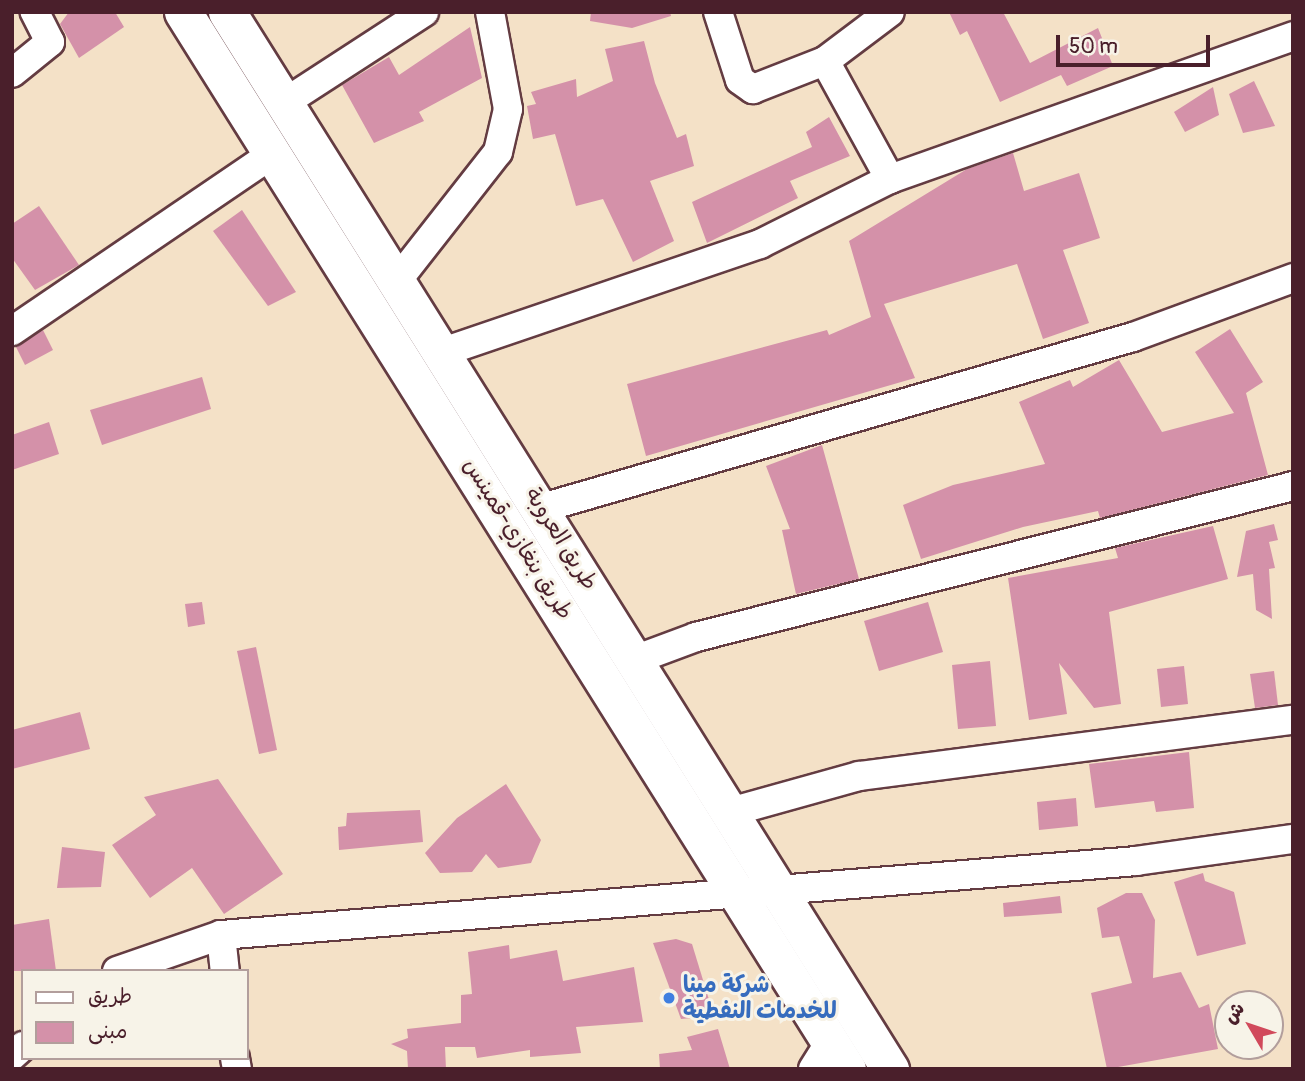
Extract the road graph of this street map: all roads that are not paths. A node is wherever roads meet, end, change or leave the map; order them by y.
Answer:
1 (35, 12) edge
2 (183, 12) edge
3 (228, 12) edge
4 (424, 12) edge
5 (491, 12) edge
6 (718, 12) edge
7 (890, 12) edge
8 (1293, 36) edge
9 (825, 61) junction
10 (12, 73) edge
11 (284, 103) junction
12 (271, 155) junction
13 (890, 179) junction
14 (1293, 278) edge
15 (396, 282) junction
16 (12, 331) edge
17 (440, 353) junction
18 (1293, 486) edge
19 (542, 508) junction
20 (636, 659) junction
21 (1293, 720) edge
22 (730, 812) junction
23 (1293, 839) edge
24 (779, 891) junction
25 (739, 894) junction
26 (221, 935) junction
27 (123, 969) edge
28 (225, 969) edge
29 (830, 1060) edge
30 (890, 1069) edge

1 - 10 street
2 - 12 main road, طريق بنغازي-قمينس
3 - 11 main road, طريق العروبة
4 - 11 street
5 - 15 street
6 - 9 street
7 - 9 street
8 - 13 street
9 - 13 street
11 - 15 main road, طريق العروبة
12 - 16 street
12 - 25 main road, طريق بنغازي-قمينس
13 - 17 street
14 - 19 street
15 - 17 main road, طريق العروبة
17 - 19 main road, طريق العروبة
18 - 20 street
19 - 20 main road, طريق العروبة
20 - 22 main road, طريق العروبة
21 - 22 street
22 - 24 main road, طريق العروبة
23 - 24 street
24 - 25 street
24 - 30 main road, طريق العروبة
25 - 26 street
25 - 29 main road, طريق بنغازي-قمينس
26 - 27 street
26 - 28 street

